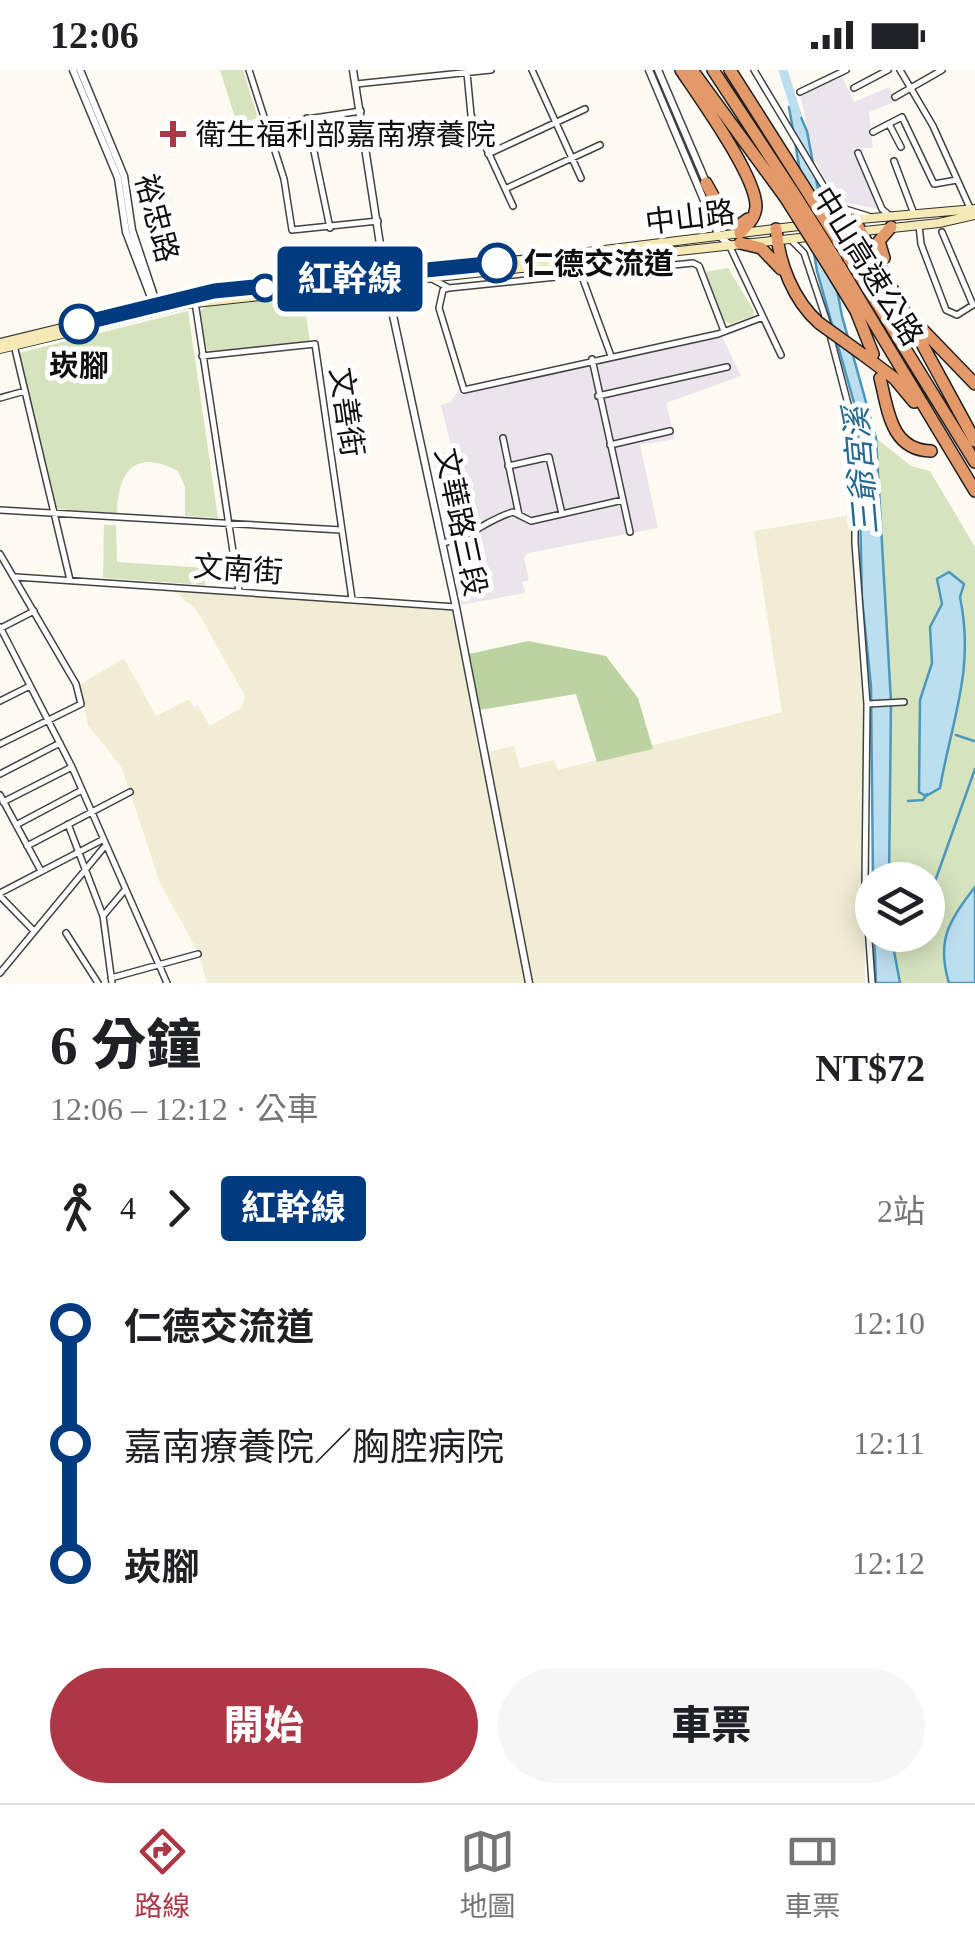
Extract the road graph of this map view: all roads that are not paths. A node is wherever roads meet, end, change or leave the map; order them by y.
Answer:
1 (77, 70) edge
2 (249, 70) edge
3 (353, 70) edge
4 (491, 70) edge
5 (532, 70) edge
6 (649, 70) edge
7 (658, 70) edge
8 (681, 70) edge
9 (692, 70) edge
10 (713, 70) edge
11 (730, 70) edge
12 (740, 70) edge
13 (754, 70) edge
14 (888, 70) edge
15 (900, 70) edge
16 (942, 70) edge
17 (844, 71) edge
18 (468, 73) junction
19 (878, 73) edge
20 (356, 84) junction
21 (854, 88) dead end
22 (911, 89) junction
23 (800, 92) dead end
24 (895, 97) dead end
25 (585, 110) dead end
26 (361, 112) junction
27 (308, 118) junction
28 (556, 122) junction
29 (889, 124) junction
30 (267, 125) junction
31 (873, 132) dead end
32 (481, 140) junction
33 (600, 145) dead end
34 (901, 147) dead end
35 (414, 148) dead end
36 (782, 152) junction
37 (858, 152) dead end
38 (488, 154) junction
39 (572, 158) junction
40 (894, 161) dead end
41 (581, 178) dead end
42 (957, 180) junction
43 (706, 183) junction
44 (505, 189) junction
45 (826, 190) junction
46 (793, 191) junction
47 (750, 192) junction
48 (513, 206) dead end
49 (974, 212) edge
50 (876, 218) junction
51 (917, 220) junction
52 (378, 221) junction
53 (846, 223) junction
54 (892, 223) junction
55 (330, 228) junction
56 (839, 232) junction
57 (942, 232) dead end
58 (780, 235) junction
59 (731, 238) junction
60 (886, 272) junction
61 (582, 274) junction
62 (430, 278) junction
63 (386, 279) junction
64 (853, 284) junction
65 (449, 288) junction
66 (896, 290) junction
67 (195, 298) junction
68 (800, 304) junction
69 (155, 305) junction
70 (763, 317) junction
71 (724, 332) junction
72 (14, 345) junction
73 (0, 346) edge
74 (868, 354) junction
75 (781, 355) dead end
76 (202, 356) junction
77 (611, 356) junction
78 (592, 359) junction
79 (727, 367) dead end
80 (880, 378) dead end
81 (975, 384) edge
82 (25, 390) junction
83 (598, 396) junction
84 (0, 398) edge
85 (670, 431) dead end
86 (502, 438) dead end
87 (975, 442) edge
88 (610, 445) junction
89 (931, 451) dead end
90 (975, 462) edge
91 (508, 466) junction
92 (975, 491) edge
93 (623, 500) junction
94 (975, 503) edge
95 (0, 510) edge
96 (54, 514) junction
97 (562, 514) junction
98 (519, 515) junction
99 (227, 524) junction
100 (341, 530) junction
101 (630, 532) dead end
102 (442, 543) junction
103 (0, 551) edge
104 (16, 577) junction
105 (70, 580) junction
106 (239, 590) junction
107 (352, 599) junction
108 (456, 607) junction
109 (34, 611) junction
110 (0, 628) edge
111 (30, 686) junction
112 (0, 701) edge
113 (901, 702) dead end
114 (869, 704) junction
115 (48, 720) junction
116 (60, 743) junction
117 (0, 744) edge
118 (72, 767) junction
119 (0, 774) edge
120 (82, 790) junction
121 (130, 792) dead end
122 (2, 799) edge
123 (91, 811) junction
124 (16, 824) junction
125 (68, 824) junction
126 (103, 843) junction
127 (27, 846) junction
128 (79, 851) junction
129 (86, 868) junction
130 (41, 871) junction
131 (124, 892) junction
132 (0, 894) edge
133 (103, 916) junction
134 (34, 930) junction
135 (66, 934) dead end
136 (198, 954) dead end
137 (162, 964) junction
138 (0, 973) edge
139 (112, 980) edge
140 (98, 983) edge
141 (168, 983) edge
142 (529, 983) edge
143 (872, 983) edge

1 - 69 street, 裕忠路
2 - 30 street
3 - 20 street, 文華路三段
4 - 18 street
5 - 28 street
6 - 59 street
7 - 43 street
8 - 47 highway
9 - 46 highway
10 - 46 highway, 中山高速公路
11 - 36 highway, 中山高速公路
12 - 36 highway
13 - 45 street
14 - 19 street
15 - 22 street
16 - 22 street
17 - 23 street
18 - 20 street
18 - 32 street
19 - 21 street
20 - 26 street, 文華路三段
22 - 24 street
22 - 42 street
25 - 28 street
26 - 27 street
26 - 52 street, 文華路三段
27 - 30 street
27 - 55 street
28 - 38 street
28 - 39 street
29 - 31 street
29 - 34 street
29 - 42 street
30 - 55 street
32 - 35 street
32 - 38 street
33 - 39 street
36 - 46 highway, 中山高速公路
37 - 54 street
38 - 44 street
39 - 41 street
39 - 44 street
40 - 51 street
42 - 49 street
43 - 47 highway
43 - 59 street
44 - 48 street
45 - 50 street
45 - 53 street
46 - 64 highway, 中山高速公路, bridge
47 - 59 highway
49 - 51 main road
50 - 53 main road
50 - 54 main road
51 - 54 main road
51 - 57 street
52 - 55 street
52 - 63 street, 文華路三段
53 - 54 main road
53 - 56 main road
53 - 56 street
53 - 58 main road, 中山路, bridge
53 - 60 highway
54 - 60 highway
56 - 58 main road, bridge
58 - 59 main road, 中山路
58 - 68 highway
58 - 114 street
59 - 62 main road, 中山路
59 - 63 main road, 中山路
59 - 68 highway
59 - 70 street
60 - 66 highway
61 - 65 street
61 - 71 street
61 - 77 street
62 - 63 main road, 中山路
62 - 65 street
63 - 67 main road, 中山路
63 - 102 street, 文華路三段
64 - 74 highway
64 - 90 highway, 中山高速公路
64 - 92 highway, 中山高速公路
65 - 78 street
66 - 81 highway
66 - 87 highway
67 - 69 main road, 中山路
67 - 76 street
68 - 74 highway, bridge
69 - 72 main road, 中山路
70 - 71 street
70 - 75 street
71 - 77 street
72 - 73 main road, 中山路
72 - 82 street
74 - 94 highway
76 - 99 street
76 - 100 street, 文善街
77 - 78 street
78 - 83 street
79 - 83 street
80 - 89 highway
82 - 84 street
82 - 96 street
83 - 88 street
85 - 88 street
86 - 91 street
88 - 93 street
91 - 97 street
91 - 98 street
93 - 97 street
93 - 101 street
95 - 96 street
96 - 99 street
96 - 105 street
97 - 98 street
98 - 102 street
99 - 100 street
99 - 106 street
100 - 107 street, 文善街
102 - 108 street, 文華路三段
103 - 104 street
104 - 105 street, 文南街
104 - 109 street
105 - 106 street, 文南街
106 - 107 street, 文南街
107 - 108 street, 文南街
108 - 142 street, 文華路三段
109 - 110 street
109 - 115 street
110 - 111 street
111 - 112 street
111 - 115 street
113 - 114 street
114 - 143 street
115 - 116 street
115 - 117 street
116 - 118 street
116 - 119 street
118 - 120 street
118 - 122 street
120 - 123 street
120 - 124 street
121 - 123 street
122 - 124 street
123 - 125 street
123 - 126 street
124 - 127 street
125 - 127 street
125 - 128 street
126 - 128 street
126 - 129 street
126 - 131 street
127 - 130 street
128 - 129 street
128 - 130 street
129 - 133 street
129 - 134 street
130 - 132 street
131 - 133 street
131 - 137 street
132 - 134 street
133 - 139 street
134 - 138 street
135 - 140 street
136 - 137 street
137 - 139 street
137 - 141 street

